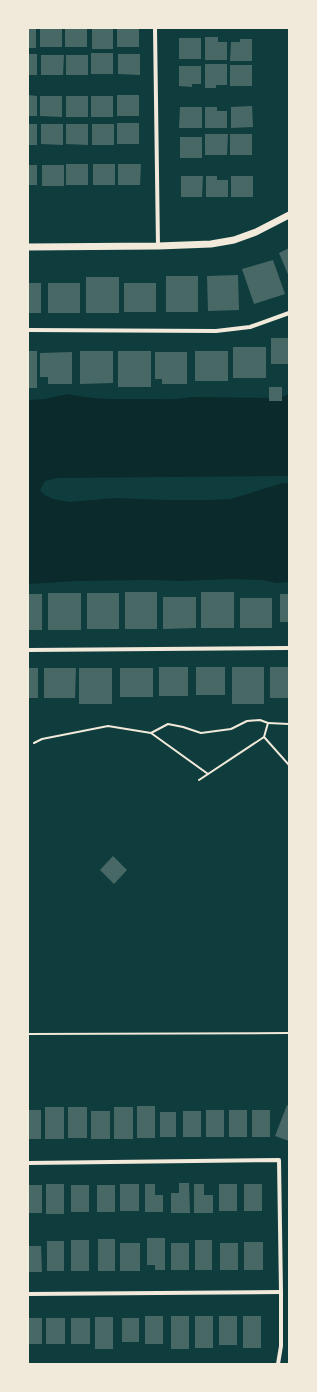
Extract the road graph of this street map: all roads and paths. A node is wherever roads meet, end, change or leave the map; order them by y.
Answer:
1 (155, 28) edge
2 (289, 215) edge
3 (158, 246) junction
4 (28, 247) edge
5 (289, 313) edge
6 (28, 330) edge
7 (289, 648) edge
8 (28, 650) edge
9 (268, 723) junction
10 (289, 724) edge
11 (151, 733) junction
12 (264, 737) junction
13 (34, 743) dead end
14 (289, 765) edge
15 (208, 774) junction
16 (199, 780) dead end
17 (289, 1033) edge
18 (28, 1034) edge
19 (28, 1163) edge
20 (281, 1292) junction
21 (28, 1294) edge
22 (278, 1364) edge

1 - 3 street
2 - 3 street
3 - 4 street
5 - 6 street
7 - 8 street
9 - 10 path
9 - 11 path
9 - 12 path
11 - 13 path
11 - 15 path
12 - 14 path
12 - 15 path
15 - 16 path
17 - 18 path
19 - 20 street
20 - 21 street
20 - 22 street

